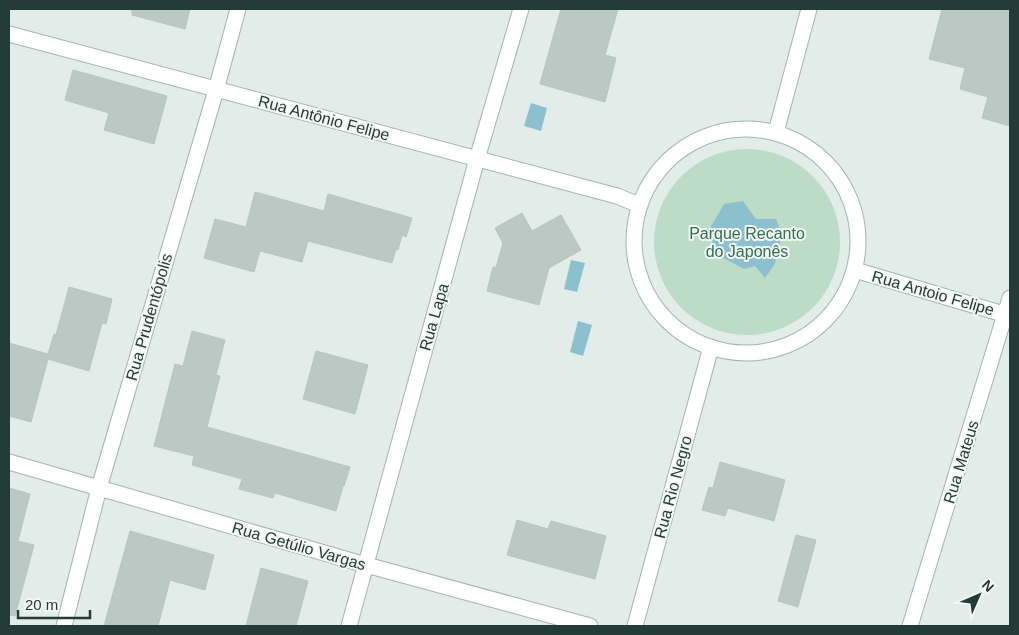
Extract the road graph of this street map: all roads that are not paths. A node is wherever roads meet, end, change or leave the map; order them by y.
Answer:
1 (238, 9) edge
2 (521, 9) edge
3 (809, 9) edge
4 (9, 34) edge
5 (216, 90) junction
6 (776, 132) junction
7 (478, 159) junction
8 (639, 205) junction
9 (855, 270) junction
10 (1010, 298) edge
11 (1008, 315) edge
12 (712, 347) junction
13 (9, 462) edge
14 (99, 488) junction
15 (365, 565) junction
16 (64, 626) edge
17 (349, 626) edge
18 (590, 626) edge
19 (635, 626) edge
20 (910, 626) edge

1 - 5 street, Rua Prudentópolis
2 - 7 street, Rua Lapa
3 - 6 street
4 - 5 street, Rua Antônio Felipe
5 - 7 street, Rua Antônio Felipe
5 - 14 street, Rua Prudentópolis
6 - 8 street
6 - 9 street
7 - 8 street, Rua Antônio Felipe
7 - 15 street, Rua Lapa
8 - 12 street
9 - 11 street, Rua Antoio Felipe
9 - 12 street
10 - 11 street, Rua Mateus
11 - 20 street, Rua Mateus
12 - 19 street, Rua Rio Negro
13 - 14 street, Rua Getúlio Vargas
14 - 15 street, Rua Getúlio Vargas
14 - 16 street, Rua Prudentópolis
15 - 17 street, Rua Lapa
15 - 18 street, Rua Getúlio Vargas

